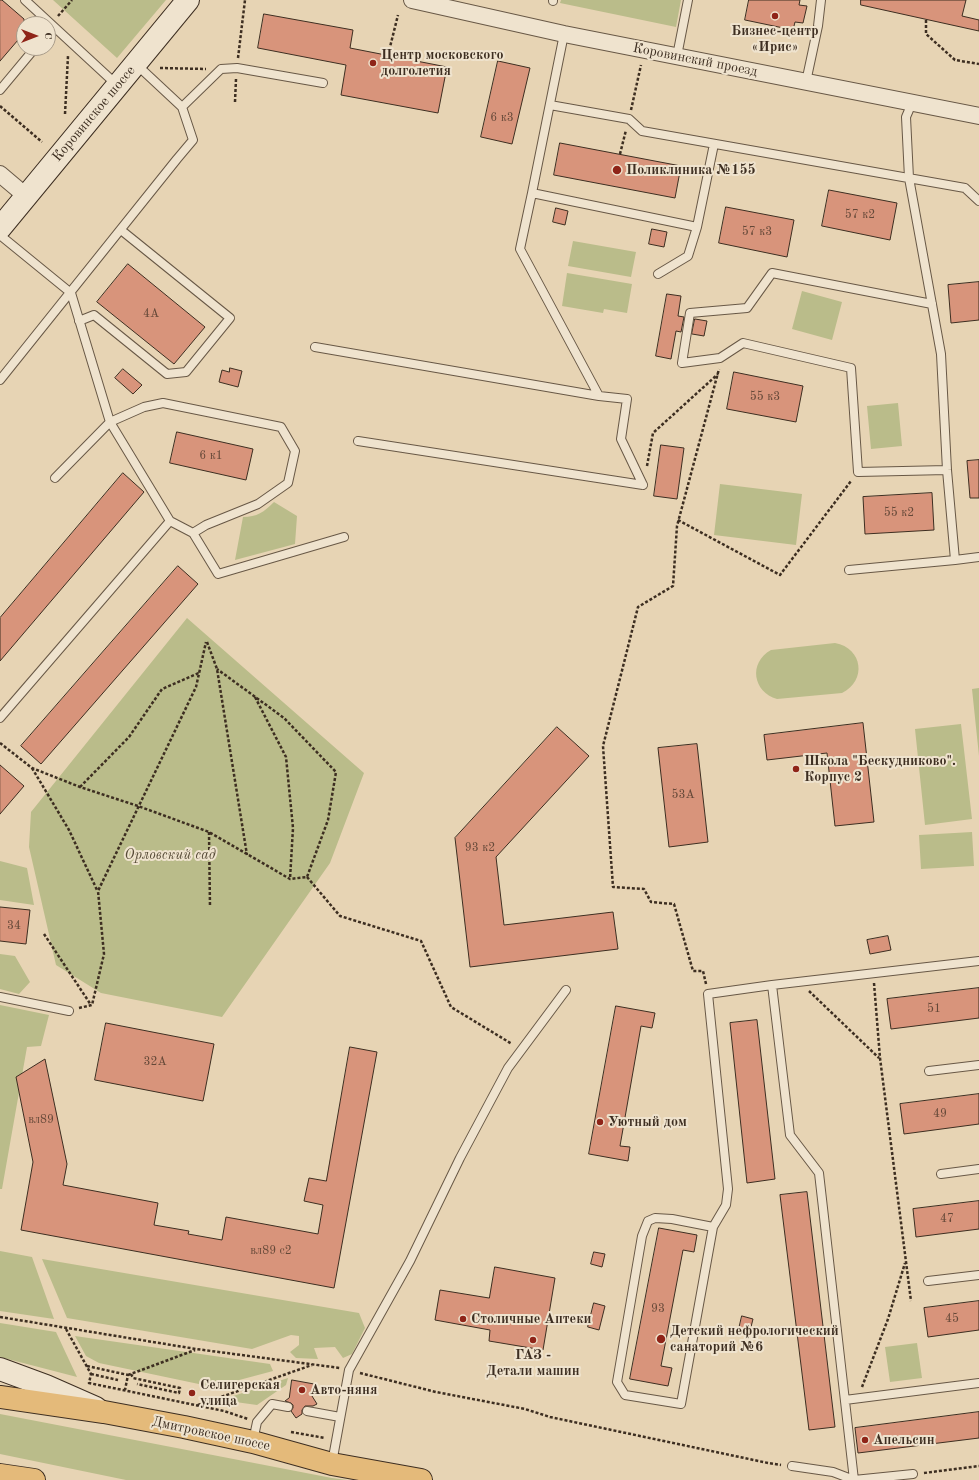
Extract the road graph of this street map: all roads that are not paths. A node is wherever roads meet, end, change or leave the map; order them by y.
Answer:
1 (25, 0) edge
2 (188, 0) edge
3 (412, 0) edge
4 (688, 0) edge
5 (821, 0) edge
6 (40, 16) edge
7 (56, 32) edge
8 (564, 34) junction
9 (29, 56) edge
10 (677, 56) junction
11 (135, 64) junction
12 (806, 82) junction
13 (323, 84) dead end
14 (117, 85) junction
15 (0, 90) edge
16 (912, 103) junction
17 (550, 105) junction
18 (182, 107) junction
19 (979, 116) edge
20 (714, 144) junction
21 (0, 174) edge
22 (909, 178) junction
23 (532, 193) junction
24 (26, 196) junction
25 (979, 201) edge
26 (697, 227) junction
27 (0, 228) edge
28 (121, 230) junction
29 (0, 235) edge
30 (658, 274) dead end
31 (71, 293) junction
32 (932, 304) junction
33 (79, 321) junction
34 (315, 347) dead end
35 (0, 380) edge
36 (599, 396) junction
37 (110, 422) junction
38 (358, 441) dead end
39 (947, 470) junction
40 (55, 478) dead end
41 (170, 520) junction
42 (193, 533) junction
43 (344, 537) dead end
44 (979, 557) edge
45 (955, 560) junction
46 (849, 570) dead end
47 (0, 718) edge
48 (979, 961) edge
49 (772, 985) junction
50 (566, 990) dead end
51 (0, 997) edge
52 (69, 1011) road end
53 (979, 1065) edge
54 (929, 1071) dead end
55 (979, 1169) edge
56 (941, 1174) dead end
57 (713, 1227) junction
58 (979, 1275) edge
59 (928, 1281) dead end
60 (0, 1369) edge
61 (979, 1383) edge
62 (0, 1397) edge
63 (845, 1400) junction
64 (288, 1408) dead end
65 (307, 1411) dead end
66 (104, 1412) junction
67 (340, 1417) junction
68 (253, 1442) junction
69 (332, 1464) junction
70 (792, 1466) road end
71 (913, 1474) road end
72 (0, 1475) edge
73 (34, 1480) edge
74 (421, 1480) edge
75 (854, 1480) edge

1 - 6 lane
2 - 11 main road, Коровинское шоссе
3 - 8 street, Коровинский проезд
4 - 10 lane
5 - 12 lane
7 - 14 lane
8 - 10 street, Коровинский проезд
8 - 17 lane
9 - 15 lane
10 - 12 street, Коровинский проезд
11 - 14 main road, Коровинское шоссе
11 - 18 lane
12 - 16 street, Коровинский проезд
13 - 18 lane
14 - 24 main road, Коровинское шоссе
16 - 19 street, Коровинский проезд
16 - 22 lane
17 - 20 lane
17 - 23 lane
18 - 28 lane
20 - 22 lane
20 - 26 lane
21 - 24 street
22 - 25 lane
22 - 32 lane
23 - 26 lane
23 - 36 lane
24 - 27 main road, Коровинское шоссе
26 - 30 lane
28 - 31 lane
28 - 33 lane
29 - 31 lane
31 - 33 lane
31 - 35 lane
32 - 39 lane
32 - 39 lane
33 - 37 lane
34 - 36 lane
36 - 38 lane
37 - 40 lane
37 - 41 lane
37 - 42 lane
39 - 45 lane
41 - 42 lane
41 - 47 lane
42 - 43 lane
44 - 45 lane
45 - 46 lane
48 - 49 lane
49 - 57 lane
49 - 63 lane
50 - 67 lane
51 - 52 lane
53 - 54 lane
55 - 56 lane
57 - 57 lane
58 - 59 lane
60 - 66 main road
61 - 63 lane
62 - 66 main road, Дмитровское шоссе
63 - 75 lane
64 - 68 lane
65 - 67 lane
66 - 68 main road, Дмитровское шоссе
67 - 69 lane
68 - 69 main road, Дмитровское шоссе
69 - 74 main road, Дмитровское шоссе
70 - 75 lane
71 - 75 lane
72 - 73 main road

